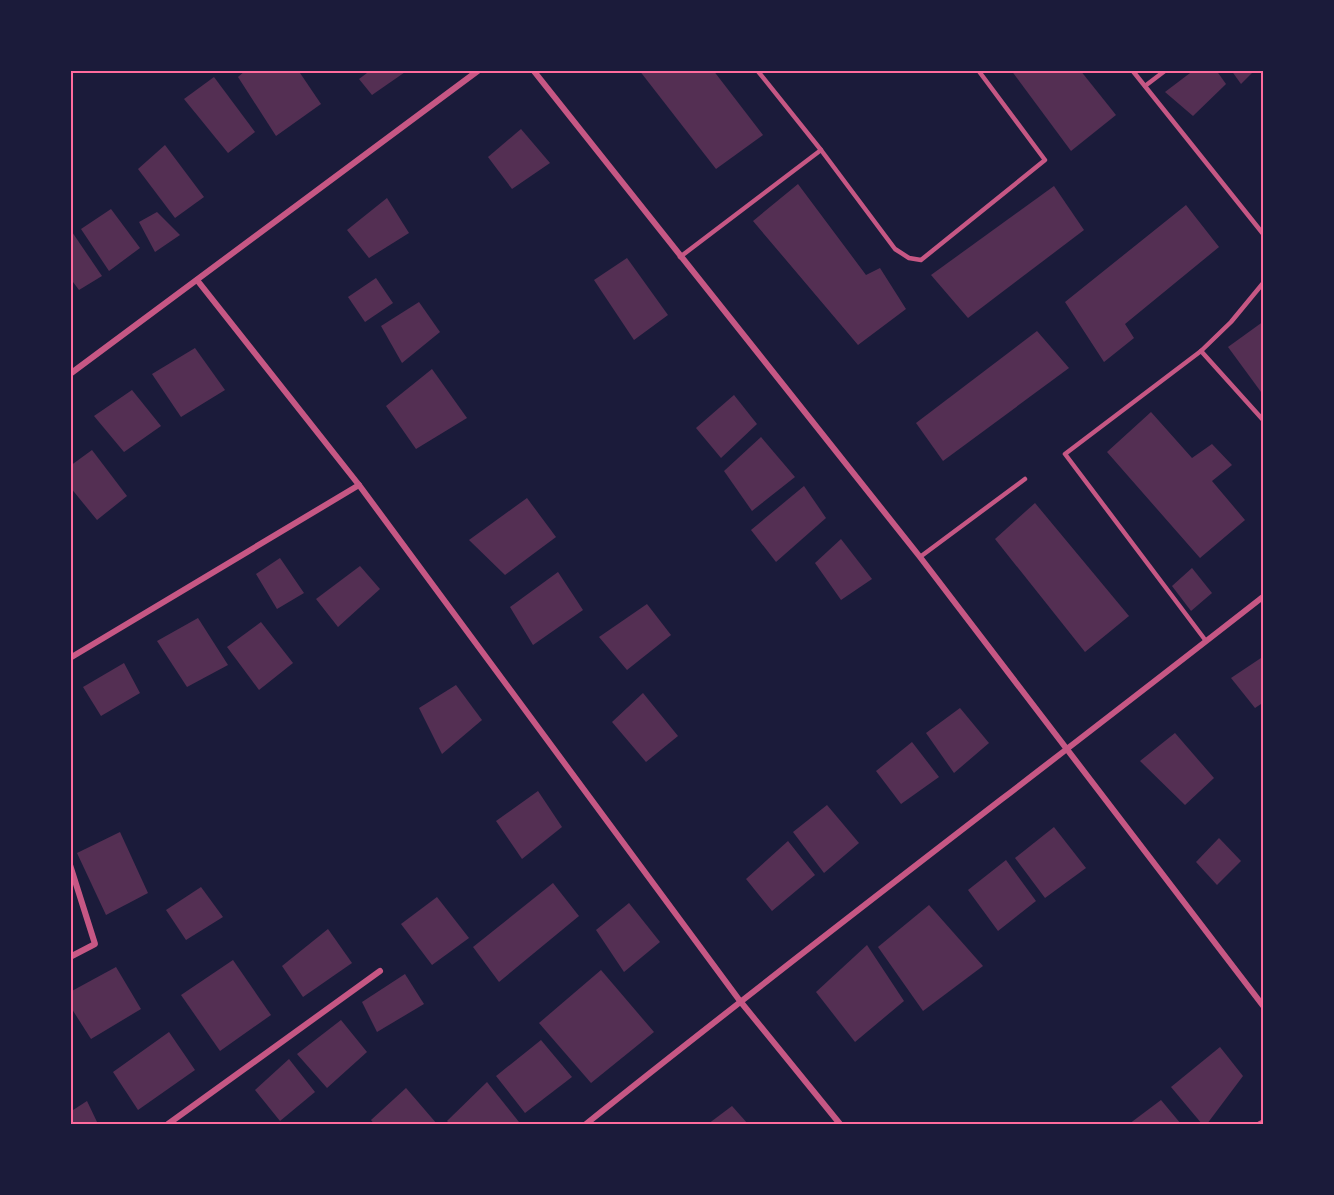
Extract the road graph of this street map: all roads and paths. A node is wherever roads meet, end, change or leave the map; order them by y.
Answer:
1 (478, 70) edge
2 (533, 70) edge
3 (757, 70) edge
4 (978, 70) edge
5 (1132, 70) edge
6 (1166, 70) edge
7 (1145, 87) junction
8 (821, 150) junction
9 (1263, 235) edge
10 (679, 257) junction
11 (197, 280) junction
12 (1263, 282) edge
13 (1201, 351) junction
14 (70, 374) edge
15 (1263, 421) edge
16 (1025, 479) dead end
17 (359, 485) junction
18 (920, 557) junction
19 (1263, 596) edge
20 (1206, 641) junction
21 (70, 658) edge
22 (1068, 750) junction
23 (70, 866) edge
24 (70, 957) edge
25 (380, 971) dead end
26 (740, 1001) junction
27 (1263, 1007) edge
28 (168, 1125) edge
29 (586, 1125) edge
30 (840, 1125) edge

1 - 11 street
2 - 10 street
3 - 8 lane
4 - 8 lane
5 - 7 lane
6 - 7 lane
7 - 9 lane
8 - 10 lane
10 - 18 street
11 - 14 street
11 - 17 street
12 - 13 lane
13 - 15 lane
13 - 20 lane
16 - 18 lane
17 - 21 street
17 - 26 street
18 - 22 street
19 - 20 street
20 - 22 street
22 - 26 street
22 - 27 street
23 - 24 street
25 - 28 street
26 - 29 street
26 - 30 street

